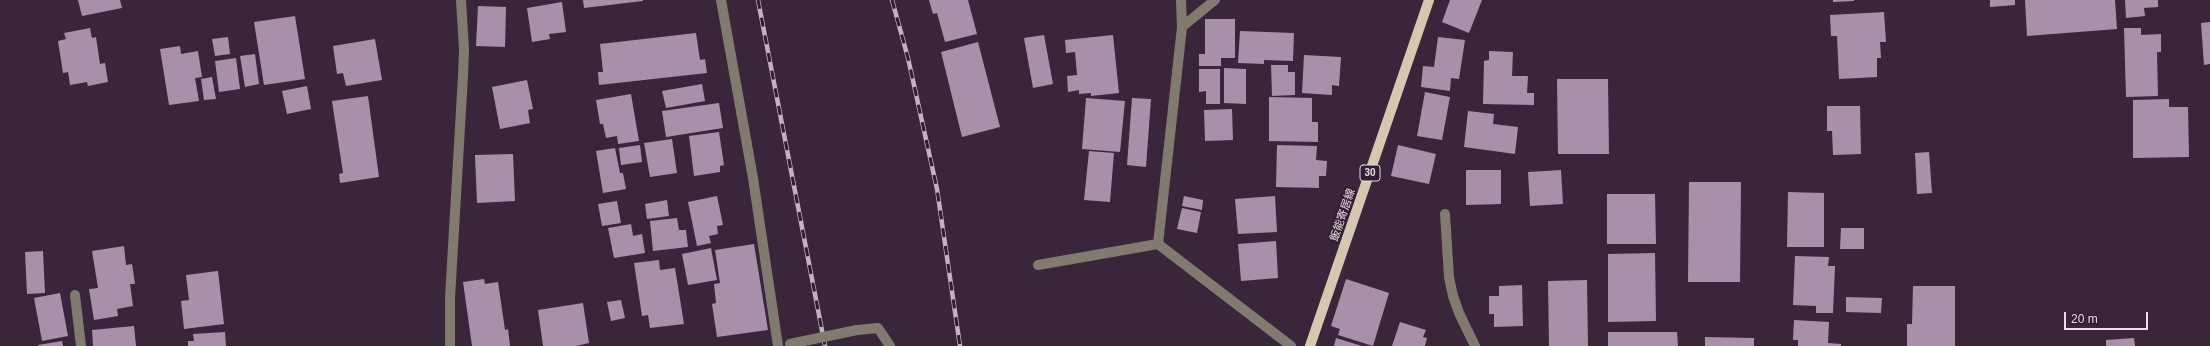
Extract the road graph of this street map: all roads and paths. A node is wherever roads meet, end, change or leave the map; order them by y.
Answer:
1 (461, 0) edge
2 (721, 0) edge
3 (1181, 0) edge
4 (1215, 0) edge
5 (1429, 0) edge
6 (1182, 27) junction
7 (1444, 214) dead end
8 (1158, 244) junction
9 (1038, 265) dead end
10 (75, 295) dead end
11 (782, 345) edge
12 (81, 346) edge
13 (450, 346) edge
14 (890, 346) edge
15 (1291, 346) edge
16 (1310, 346) edge
17 (1475, 346) edge

1 - 13 street
2 - 11 street
3 - 6 street
4 - 6 street
5 - 16 main road, 飯能寄居線 / 30
6 - 8 street
7 - 17 street
8 - 9 street
8 - 15 street
10 - 12 street
11 - 14 street, bridge

